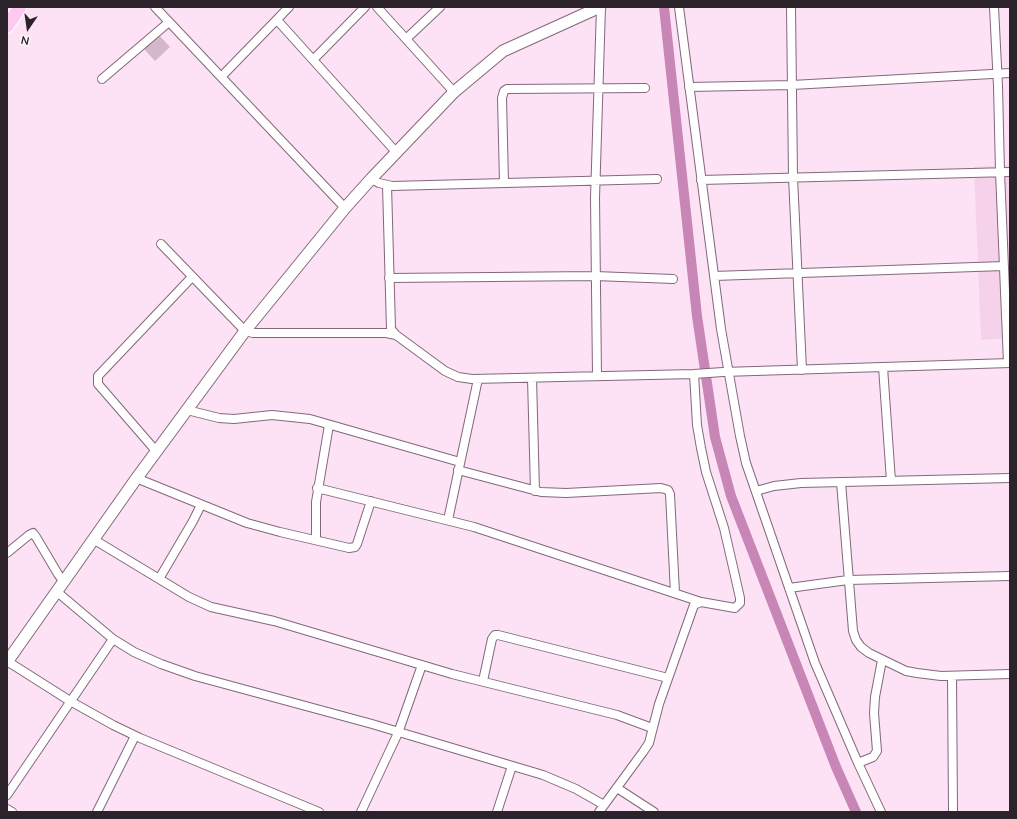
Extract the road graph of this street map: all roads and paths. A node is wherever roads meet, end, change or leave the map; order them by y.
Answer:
1 (20, 7) edge
2 (155, 7) edge
3 (289, 7) edge
4 (365, 7) edge
5 (377, 7) edge
6 (440, 7) edge
7 (600, 7) edge
8 (679, 7) edge
9 (791, 7) edge
10 (994, 7) edge
11 (277, 20) junction
12 (169, 22) junction
13 (7, 26) edge
14 (406, 39) junction
15 (313, 60) junction
16 (998, 73) junction
17 (1010, 73) edge
18 (221, 77) junction
19 (102, 79) dead end
20 (792, 85) junction
21 (689, 87) junction
22 (645, 88) dead end
23 (598, 89) junction
24 (454, 92) junction
25 (396, 153) junction
26 (1000, 172) junction
27 (1010, 172) edge
28 (793, 177) junction
29 (371, 179) junction
30 (657, 179) dead end
31 (701, 180) junction
32 (596, 181) junction
33 (504, 183) junction
34 (387, 185) junction
35 (345, 208) junction
36 (161, 244) dead end
37 (1004, 266) junction
38 (797, 274) junction
39 (595, 276) junction
40 (714, 276) junction
41 (192, 277) junction
42 (389, 278) junction
43 (673, 278) dead end
44 (245, 331) junction
45 (396, 335) junction
46 (1009, 363) edge
47 (883, 367) junction
48 (802, 370) junction
49 (726, 372) junction
50 (695, 374) junction
51 (597, 376) junction
52 (532, 378) junction
53 (478, 379) junction
54 (187, 410) junction
55 (330, 425) junction
56 (156, 451) junction
57 (459, 466) junction
58 (136, 478) junction
59 (1010, 478) edge
60 (891, 480) junction
61 (841, 482) junction
62 (317, 488) junction
63 (535, 491) junction
64 (756, 491) junction
65 (371, 501) junction
66 (201, 505) junction
67 (448, 520) junction
68 (93, 539) junction
69 (316, 540) junction
70 (7, 552) edge
71 (1010, 576) edge
72 (159, 578) junction
73 (848, 580) junction
74 (63, 582) junction
75 (789, 588) junction
76 (56, 591) junction
77 (675, 593) junction
78 (701, 602) junction
79 (113, 639) junction
80 (882, 660) junction
81 (7, 661) edge
82 (422, 665) junction
83 (1010, 674) edge
84 (952, 676) junction
85 (668, 678) junction
86 (483, 681) junction
87 (70, 701) junction
88 (652, 728) junction
89 (398, 733) junction
90 (135, 736) junction
91 (858, 763) junction
92 (512, 766) junction
93 (617, 788) junction
94 (7, 795) edge
95 (7, 809) edge
96 (602, 809) edge
97 (12, 812) edge
98 (97, 812) edge
99 (319, 812) edge
100 (361, 812) edge
101 (497, 812) edge
102 (654, 812) edge
103 (881, 812) edge
104 (953, 812) edge

1 - 13 main road
2 - 12 street
3 - 11 street
4 - 15 street
5 - 14 street
6 - 14 street
7 - 23 street
7 - 24 street
8 - 21 street
9 - 20 street
10 - 16 street
11 - 15 street
11 - 18 street
12 - 18 street
12 - 19 street
14 - 24 street
15 - 25 street
16 - 17 street
16 - 20 street
16 - 26 street
18 - 35 street
20 - 21 street
20 - 28 street
21 - 31 street
22 - 23 street
23 - 32 street
23 - 33 street
24 - 25 street
25 - 29 street
26 - 27 street
26 - 28 street
26 - 37 street
28 - 31 street
28 - 38 street
29 - 34 street
29 - 35 street
30 - 32 street
31 - 40 street
32 - 33 street
32 - 39 street
33 - 34 street
34 - 42 street
35 - 44 street
36 - 41 street
37 - 38 street
37 - 46 street
38 - 40 street
38 - 48 street
39 - 42 street
39 - 43 street
39 - 51 street
40 - 49 street
41 - 44 street
41 - 56 street
42 - 45 street
44 - 45 street
44 - 54 street
45 - 53 street
46 - 47 street
47 - 48 street
47 - 60 street
48 - 49 street
49 - 50 street
49 - 64 street
50 - 51 street
50 - 78 street
51 - 52 street
52 - 53 street
52 - 63 street
53 - 57 street
54 - 55 street
54 - 56 street
55 - 57 street
55 - 62 street
56 - 58 street
57 - 63 street
57 - 67 street
58 - 66 street
58 - 68 street
59 - 60 street
60 - 61 street
61 - 64 street
61 - 73 street
62 - 65 street
62 - 69 street
63 - 77 street
64 - 75 street
65 - 67 street
65 - 69 street
66 - 69 street
66 - 72 street
67 - 77 street
68 - 72 street
68 - 74 street
70 - 74 street
71 - 73 street
72 - 82 street
73 - 75 street
73 - 80 street
74 - 76 street
75 - 91 street
76 - 79 street
76 - 81 street
77 - 78 street
78 - 85 street
79 - 87 street
79 - 89 street
80 - 84 street
80 - 91 street
81 - 87 street
82 - 86 street
82 - 89 street
83 - 84 street
84 - 104 street
85 - 86 street
85 - 88 street
86 - 88 street
87 - 90 street
87 - 94 street
88 - 93 street
89 - 92 street
89 - 100 street
90 - 98 street
90 - 99 street
91 - 103 street
92 - 96 street
92 - 101 street
93 - 96 street
93 - 102 street
95 - 97 street

